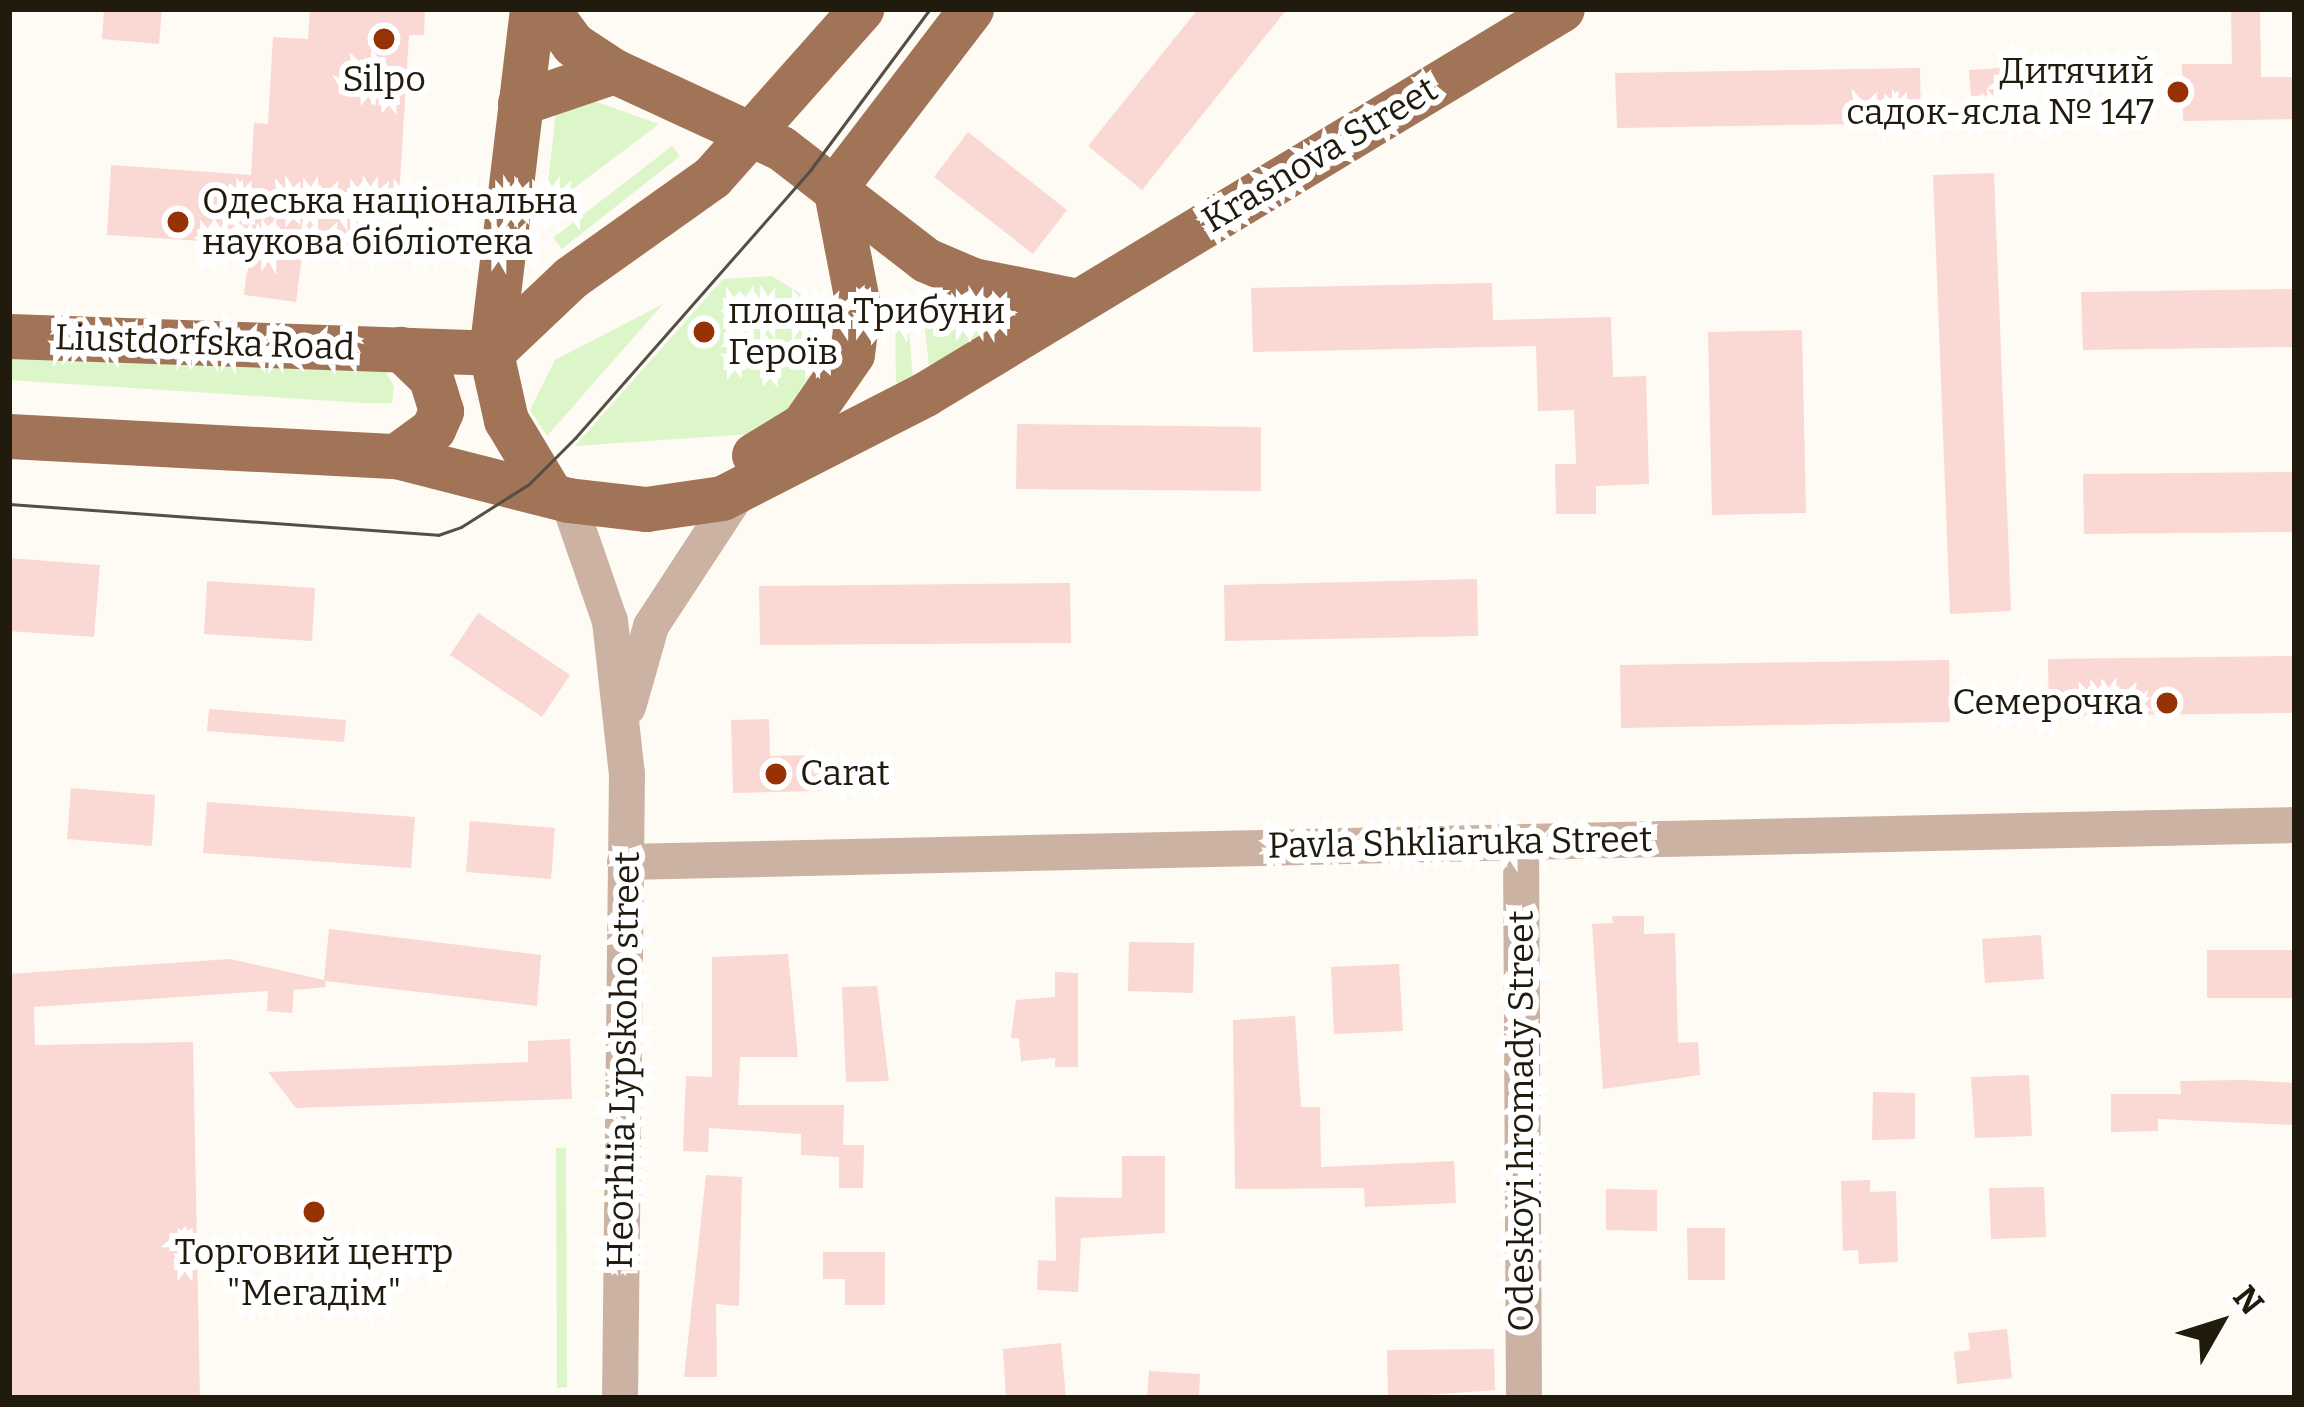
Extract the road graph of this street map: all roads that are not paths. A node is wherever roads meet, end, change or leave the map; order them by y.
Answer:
1 (532, 9) edge
2 (547, 9) edge
3 (861, 9) edge
4 (970, 9) edge
5 (1562, 9) edge
6 (614, 71) junction
7 (520, 103) junction
8 (751, 134) junction
9 (816, 172) junction
10 (1078, 301) junction
11 (9, 336) edge
12 (401, 350) junction
13 (491, 353) junction
14 (9, 436) edge
15 (768, 450) junction
16 (396, 457) junction
17 (548, 484) junction
18 (740, 490) junction
19 (624, 722) junction
20 (2295, 825) edge
21 (1521, 843) junction
22 (625, 862) junction
23 (620, 1398) edge
24 (1524, 1398) edge

1 - 7 main road
2 - 6 main road
3 - 8 main road
4 - 9 main road
5 - 10 main road, Krasnova Street
6 - 7 main road
6 - 8 main road
7 - 13 main road
8 - 9 main road
8 - 13 main road
9 - 10 main road
9 - 15 main road
10 - 18 main road, Krasnova Street
11 - 12 main road, Liustdorfska Road
12 - 13 main road, Liustdorfska Road
12 - 16 main road, Liustdorfska Road
13 - 17 main road
14 - 16 main road
15 - 17 main road
15 - 18 street, Heorhiia Lypskoho street
16 - 17 main road
17 - 18 main road
17 - 19 street, Heorhiia Lypskoho street
18 - 19 street, Heorhiia Lypskoho street
19 - 22 street, Heorhiia Lypskoho street
20 - 21 street, Pavla Shkliaruka Street
21 - 22 street, Pavla Shkliaruka Street
21 - 24 street, Odeskoyi hromady Street
22 - 23 street, Heorhiia Lypskoho street

